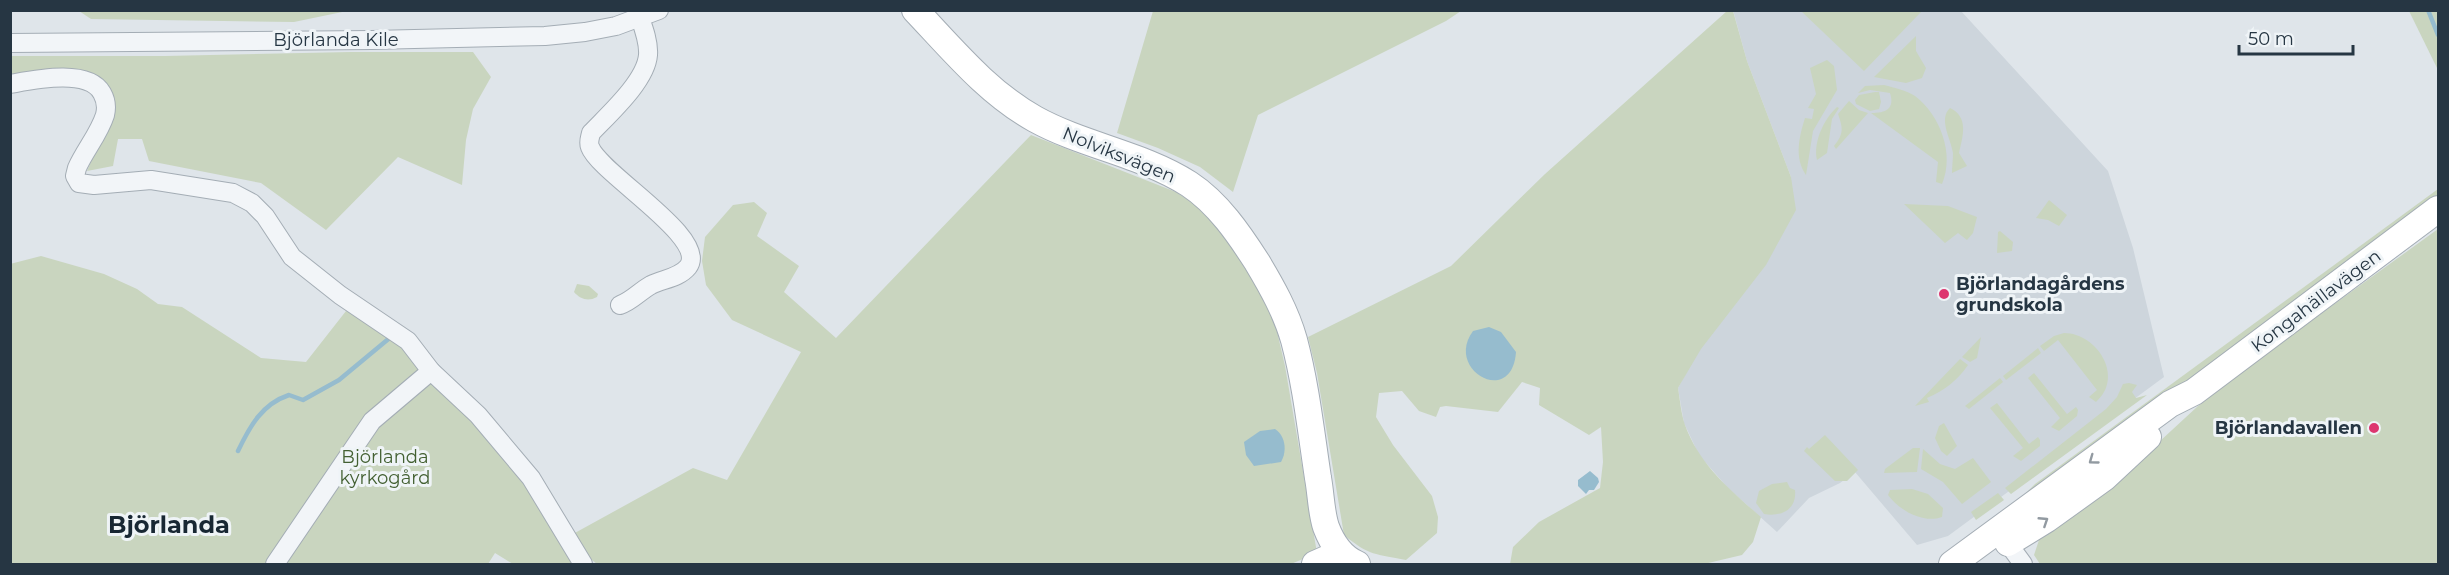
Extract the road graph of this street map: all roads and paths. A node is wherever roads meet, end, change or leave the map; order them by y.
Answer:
1 (659, 10) edge
2 (915, 10) edge
3 (640, 18) junction
4 (10, 43) edge
5 (10, 84) edge
6 (2439, 210) edge
7 (620, 304) dead end
8 (431, 371) junction
9 (2003, 537) junction
10 (1349, 559) edge
11 (275, 564) edge
12 (583, 564) edge
13 (1315, 564) edge
14 (1952, 564) edge
15 (1978, 564) edge
16 (2023, 564) edge

1 - 3 street, Björlanda Kile
2 - 10 street, Nolviksvägen
3 - 4 street, Björlanda Kile
3 - 7 street
5 - 8 street
6 - 9 street, Kongahällavägen
8 - 11 street
8 - 12 street
9 - 14 street, Kongahällavägen
9 - 15 street, Kongahällavägen
9 - 16 street
10 - 13 street

